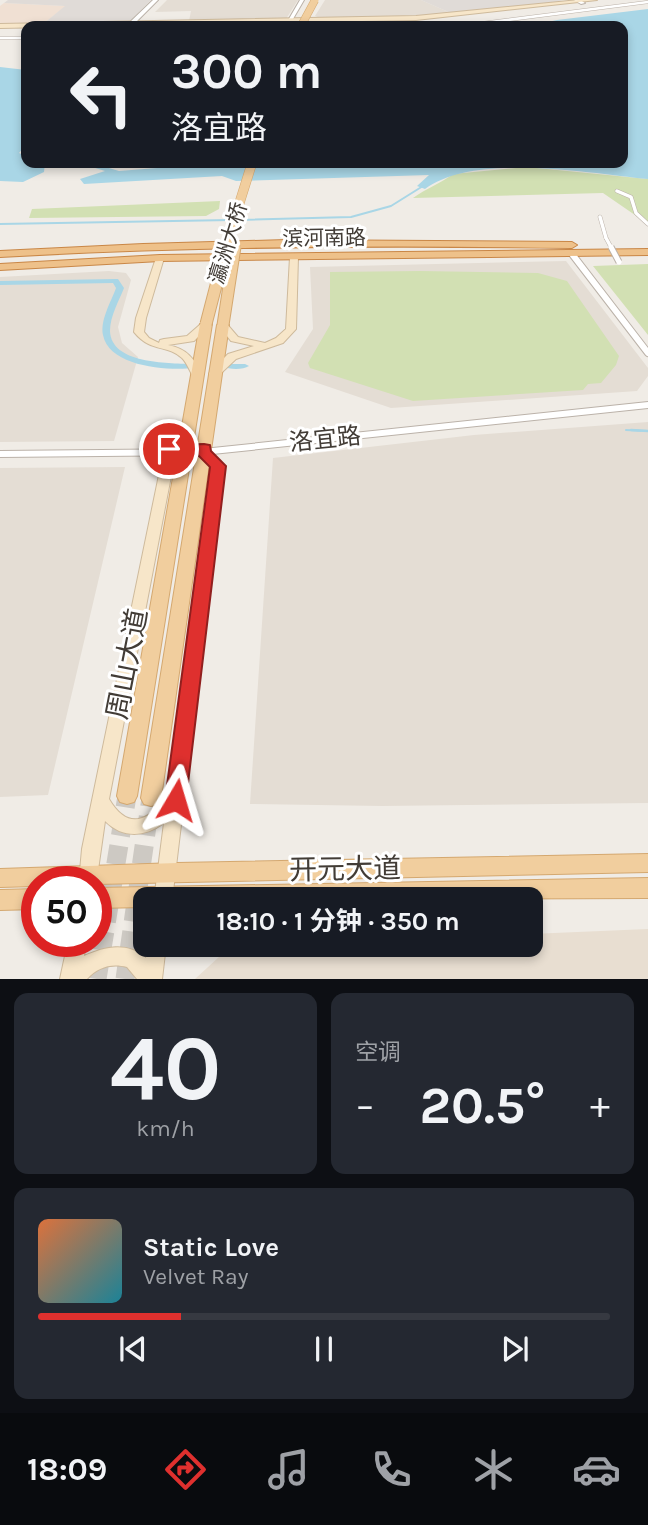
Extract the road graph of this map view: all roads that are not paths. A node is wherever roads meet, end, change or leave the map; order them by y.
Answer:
1 (158, 0) edge
2 (302, 0) edge
3 (308, 0) edge
4 (317, 0) edge
5 (594, 0) edge
6 (605, 0) edge
7 (580, 1) edge
8 (648, 2) edge
9 (136, 21) edge
10 (292, 21) edge
11 (292, 21) edge
12 (306, 21) edge
13 (346, 21) edge
14 (499, 21) edge
15 (0, 27) edge
16 (21, 27) edge
17 (21, 27) edge
18 (21, 37) edge
19 (0, 38) edge
20 (251, 168) edge
21 (259, 168) edge
22 (617, 191) dead end
23 (600, 217) dead end
24 (648, 223) edge
25 (433, 242) junction
26 (648, 244) edge
27 (648, 252) edge
28 (3, 254) edge
29 (572, 254) junction
30 (440, 256) junction
31 (294, 257) junction
32 (160, 258) junction
33 (619, 262) dead end
34 (3, 266) edge
35 (145, 311) junction
36 (290, 319) junction
37 (206, 324) junction
38 (223, 325) junction
39 (648, 353) edge
40 (197, 374) junction
41 (214, 374) junction
42 (648, 403) edge
43 (204, 450) junction
44 (183, 451) junction
45 (0, 453) edge
46 (127, 796) tunnel mouth
47 (150, 798) tunnel mouth
48 (101, 799) junction
49 (176, 800) junction
50 (648, 863) edge
51 (91, 866) edge
52 (167, 872) junction
53 (112, 877) edge
54 (0, 878) edge
55 (21, 878) edge
56 (165, 887) edge
57 (648, 888) edge
58 (543, 890) edge
59 (112, 898) edge
60 (21, 899) edge
61 (133, 899) edge
62 (0, 900) edge
63 (74, 957) edge
64 (155, 957) edge
65 (70, 979) edge
66 (75, 979) edge
67 (147, 979) edge
68 (152, 979) edge

1 - 9 street
2 - 10 street
3 - 11 main road
4 - 12 main road, bridge
5 - 7 main road
6 - 7 main road
7 - 13 main road
8 - 14 street
15 - 16 main road
15 - 17 main road
18 - 19 street
20 - 37 main road, 瀛洲大桥, bridge
21 - 38 main road, 瀛洲大桥, bridge
22 - 24 street
23 - 33 street, bridge
25 - 26 highway, 滨河南路
25 - 28 highway, 滨河南路
25 - 30 highway
27 - 29 highway, 滨河南路
29 - 30 highway, 滨河南路
29 - 39 street
30 - 31 highway, 滨河南路
31 - 32 highway, 滨河南路
31 - 36 main road
32 - 34 highway, 滨河南路
32 - 35 main road
35 - 37 main road
35 - 40 main road
36 - 38 main road
36 - 41 main road
37 - 40 main road, 周山大道
38 - 41 main road, 周山大道
40 - 44 main road, 周山大道
41 - 43 main road, 周山大道
42 - 43 street, 洛宜路
43 - 44 street, 洛宜路
43 - 47 main road, 周山大道
43 - 49 main road
44 - 45 street, 洛宜路
44 - 46 main road, 周山大道
44 - 48 main road, 周山大道
48 - 49 main road
48 - 51 main road, 周山大道
49 - 52 main road
50 - 52 main road, 开元大道
52 - 53 main road, 开元大道
52 - 56 main road
54 - 55 main road, 开元大道
57 - 58 main road, 开元大道
59 - 61 main road, 开元大道
60 - 62 main road
63 - 65 main road
64 - 68 main road
66 - 67 main road

